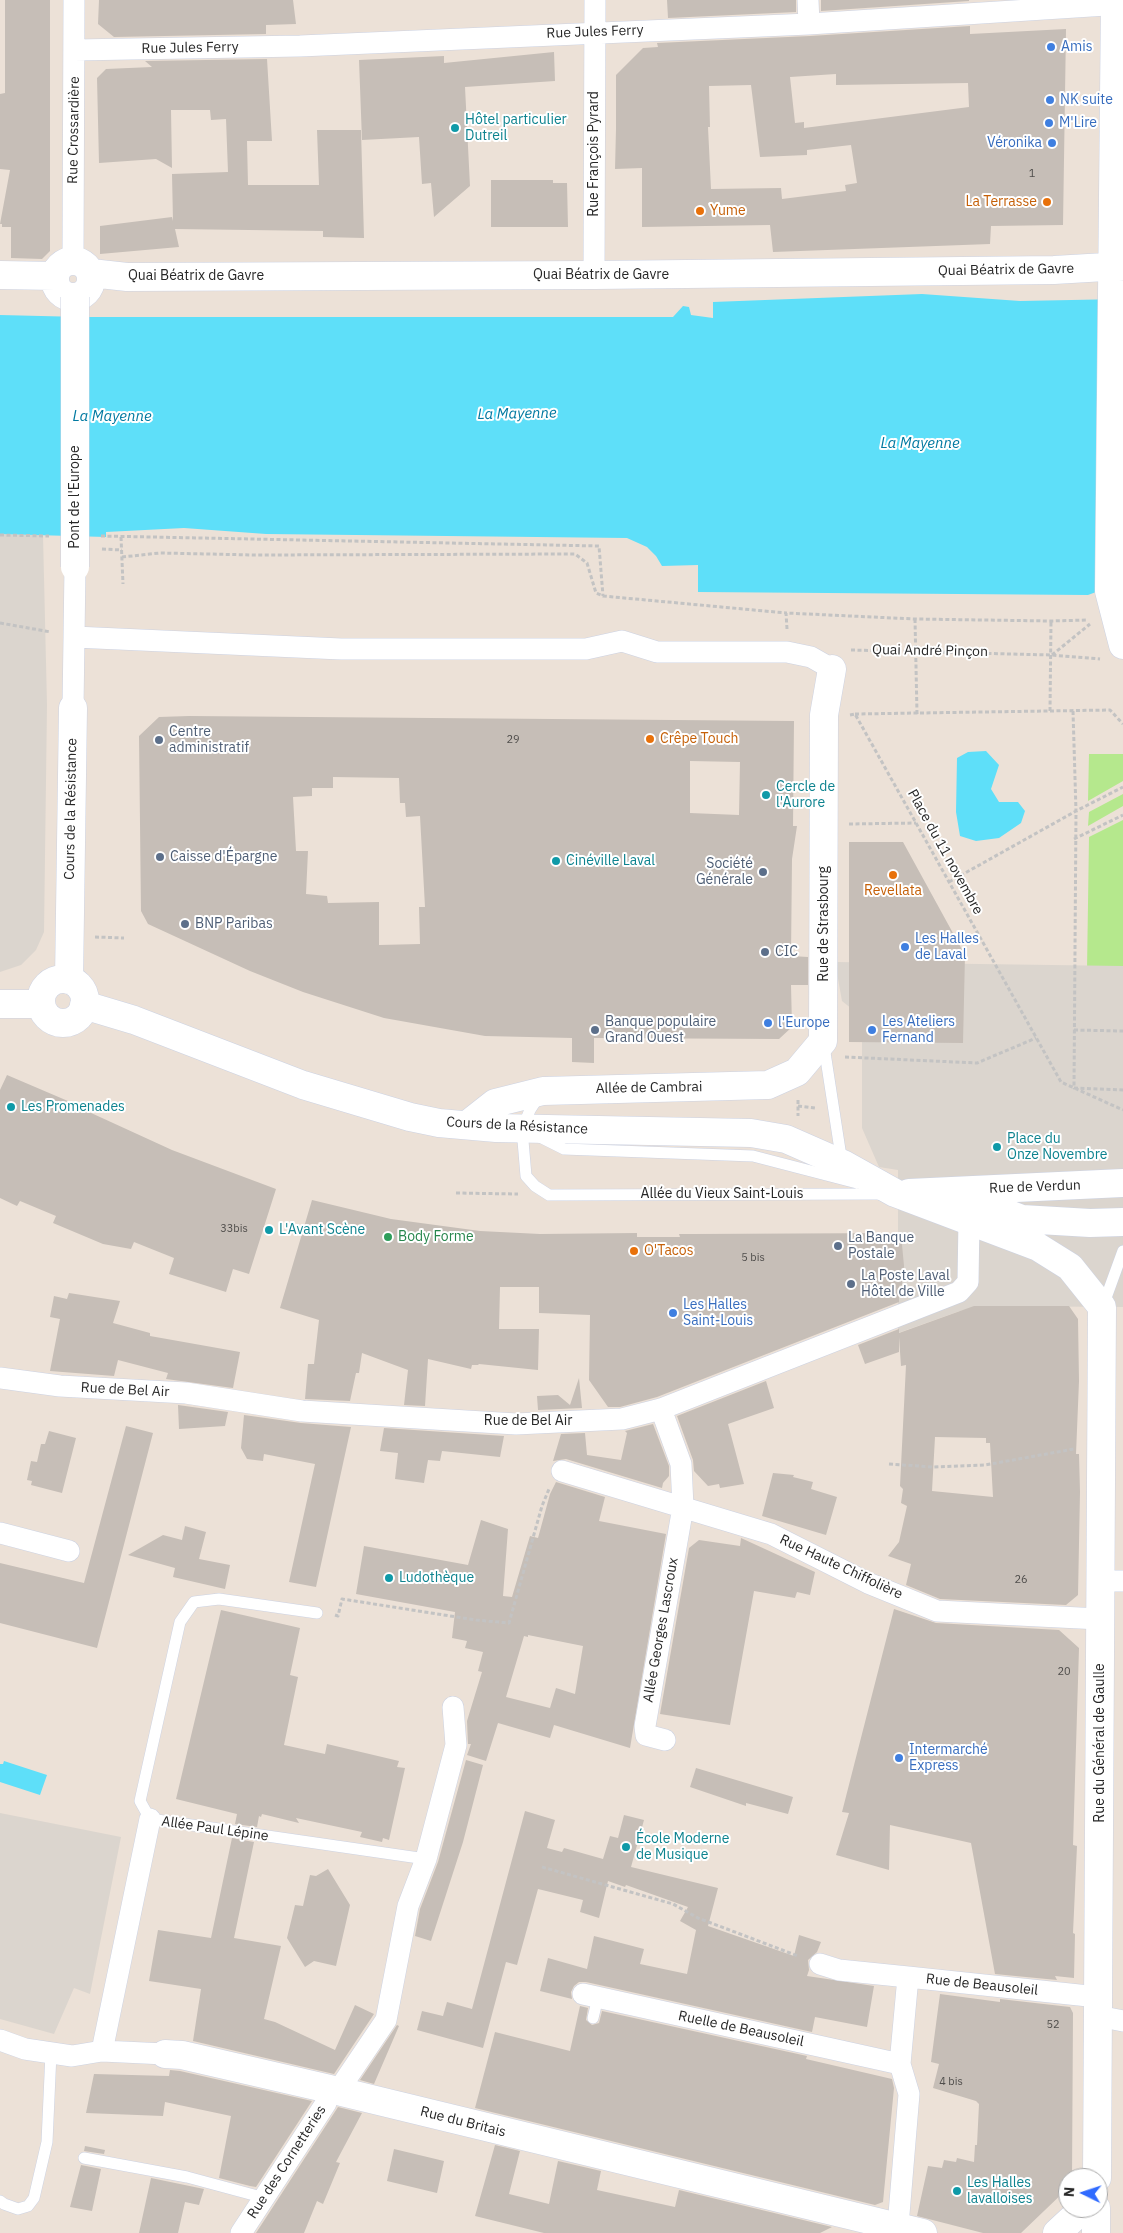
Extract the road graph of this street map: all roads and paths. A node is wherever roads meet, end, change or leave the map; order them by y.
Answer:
1 (74, 0) edge
2 (595, 0) edge
3 (808, 0) edge
4 (1117, 3) edge
5 (809, 24) junction
6 (595, 32) junction
7 (75, 50) junction
8 (1117, 267) edge
9 (73, 270) junction
10 (0, 275) edge
11 (594, 275) junction
12 (0, 535) edge
13 (56, 536) dead end
14 (93, 536) dead end
15 (120, 537) junction
16 (101, 549) dead end
17 (122, 550) junction
18 (122, 557) junction
19 (75, 567) joint
20 (123, 584) dead end
21 (603, 596) junction
22 (786, 612) junction
23 (915, 619) junction
24 (1051, 621) junction
25 (0, 623) edge
26 (74, 637) junction
27 (916, 650) junction
28 (787, 652) junction
29 (1114, 652) edge
30 (1051, 655) junction
31 (831, 675) junction
32 (73, 708) joint
33 (1050, 711) junction
34 (1073, 711) junction
35 (855, 714) junction
36 (917, 714) junction
37 (844, 715) dead end
38 (1123, 724) edge
39 (1123, 788) edge
40 (1076, 811) junction
41 (1123, 815) edge
42 (916, 823) junction
43 (841, 825) dead end
44 (1074, 839) junction
45 (949, 882) junction
46 (69, 980) junction
47 (0, 1004) edge
48 (41, 1004) junction
49 (84, 1005) junction
50 (1074, 1030) junction
51 (1123, 1031) edge
52 (1036, 1038) junction
53 (830, 1049) junction
54 (1074, 1088) junction
55 (1123, 1090) edge
56 (543, 1091) junction
57 (1123, 1110) edge
58 (467, 1125) junction
59 (522, 1129) junction
60 (843, 1164) junction
61 (1123, 1183) edge
62 (948, 1191) junction
63 (456, 1193) dead end
64 (895, 1194) junction
65 (548, 1195) junction
66 (969, 1220) junction
67 (1123, 1222) edge
68 (1123, 1251) edge
69 (1102, 1307) junction
70 (0, 1378) edge
71 (661, 1409) junction
72 (1102, 1444) junction
73 (889, 1464) dead end
74 (562, 1471) joint
75 (683, 1507) junction
76 (0, 1533) edge
77 (69, 1551) dead end
78 (1112, 1581) edge
79 (317, 1613) joint
80 (1100, 1619) junction
81 (453, 1707) dead end
82 (665, 1740) dead end
83 (150, 1819) junction
84 (426, 1859) junction
85 (542, 1867) dead end
86 (820, 1964) joint
87 (908, 1977) junction
88 (591, 1996) joint
89 (1106, 2011) edge
90 (593, 2018) dead end
91 (0, 2040) edge
92 (102, 2051) junction
93 (51, 2053) junction
94 (165, 2054) joint
95 (900, 2064) junction
96 (334, 2091) junction
97 (84, 2158) dead end
98 (1098, 2168) edge
99 (265, 2198) junction
100 (0, 2200) edge
101 (1073, 2218) edge
102 (1096, 2218) edge
103 (911, 2230) edge
104 (241, 2233) edge
105 (1057, 2233) edge
106 (1096, 2233) edge

1 - 7 street, Rue Crossardière
2 - 6 street, Rue François Pyrard
3 - 5 street
4 - 5 street, Rue Jules Ferry
4 - 8 main road
5 - 6 street, Rue Jules Ferry
6 - 7 street, Rue Jules Ferry
6 - 11 street, Rue François Pyrard
7 - 9 street, Rue Crossardière
8 - 11 main road, Quai Béatrix de Gavre
8 - 29 main road
9 - 10 main road, Quai Béatrix de Gavre
9 - 11 main road, Quai Béatrix de Gavre
9 - 19 main road, Pont de l'Europe, bridge
12 - 13 path
14 - 15 path
15 - 17 path
15 - 21 path
16 - 17 path
17 - 18 path
18 - 20 path
18 - 21 path
19 - 26 street, Pont de l'Europe
21 - 22 path
22 - 23 path
22 - 28 path
23 - 24 path
23 - 27 path
24 - 30 path
24 - 30 path
25 - 26 path
26 - 28 street
26 - 32 street, Cours de la Résistance
27 - 30 path, Quai André Pinçon
27 - 31 path, Quai André Pinçon
27 - 36 path
28 - 31 street
29 - 30 path, Quai André Pinçon
30 - 33 path
31 - 53 main road, Rue de Strasbourg
32 - 46 main road, Cours de la Résistance
33 - 34 path
33 - 36 path
34 - 38 path
34 - 40 path
35 - 36 path
35 - 37 path
35 - 42 path, Place du 11 novembre
39 - 40 path
40 - 44 path
40 - 45 path
41 - 44 path
42 - 43 path
42 - 45 path, Place du 11 novembre
44 - 50 path
45 - 52 path, Place du 11 novembre
46 - 48 main road
46 - 49 main road
47 - 48 main road
48 - 49 main road
49 - 58 main road, Cours de la Résistance
50 - 51 path
50 - 54 path
52 - 53 path
52 - 54 path, Place du 11 novembre
53 - 56 main road, Allée de Cambrai
53 - 60 lane, Rue de Strasbourg
54 - 55 path
54 - 57 path, Place du 11 novembre
56 - 58 main road, Allée de Cambrai
56 - 59 lane
58 - 59 main road, Cours de la Résistance
59 - 60 main road, Cours de la Résistance
59 - 64 lane
59 - 65 lane
60 - 64 main road
61 - 62 main road, Rue de Verdun
62 - 64 main road, Rue de Verdun
62 - 67 main road, Rue de Verdun
63 - 65 path
64 - 65 lane, Allée du Vieux Saint-Louis
64 - 66 main road
66 - 69 main road
66 - 71 street, Rue de Bel Air
68 - 69 lane, Rue du Général de Gaulle
69 - 72 main road, Rue du Général de Gaulle
70 - 71 street, Rue de Bel Air
71 - 75 street
72 - 73 path
72 - 78 main road, Rue du Général de Gaulle
74 - 75 street, Rue Haute Chiffolière
74 - 79 path
75 - 80 street, Rue Haute Chiffolière
75 - 82 street, Allée Georges Lascroux
76 - 77 street
78 - 80 main road, Rue du Général de Gaulle
79 - 83 lane
80 - 89 main road, Rue du Général de Gaulle
81 - 84 street, Rue des Cornetteries
83 - 84 lane, Allée Paul Lépine
83 - 92 street, Allée Paul Lépine
84 - 96 street, Rue des Cornetteries
85 - 86 path
86 - 87 street
87 - 89 street, Rue de Beausoleil
87 - 95 street, Rue de Beausoleil
88 - 90 lane
88 - 95 street, Ruelle de Beausoleil
89 - 98 main road, Rue du Général de Gaulle
91 - 93 street, Rue du Britais
92 - 93 street, Rue du Britais
92 - 94 street, Rue du Britais
93 - 100 lane
94 - 96 main road, Rue du Britais
95 - 103 street, Rue de Beausoleil
96 - 99 street, Rue des Cornetteries
96 - 103 main road, Rue du Britais
97 - 99 lane
99 - 104 street, Rue des Cornetteries
101 - 105 main road
102 - 106 main road

